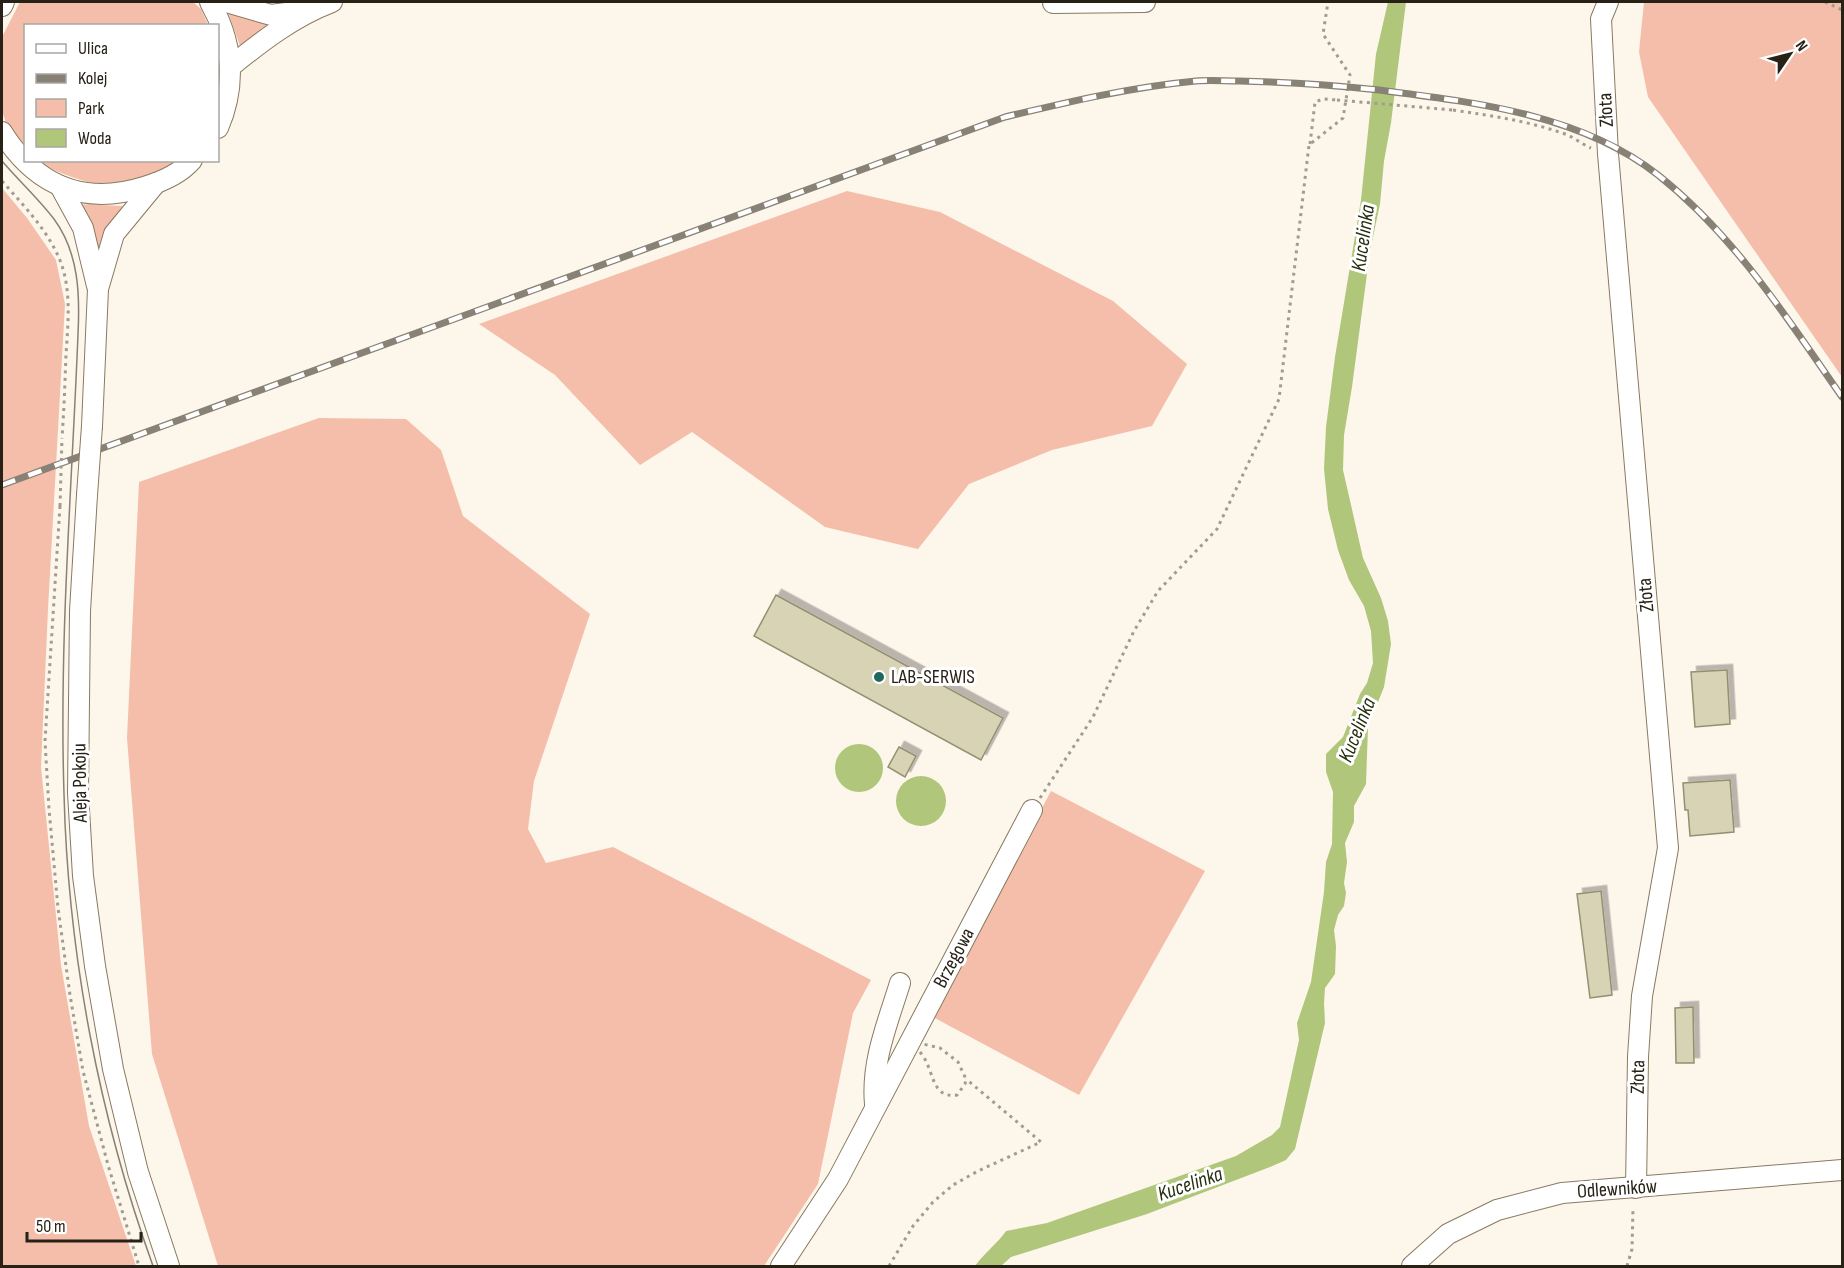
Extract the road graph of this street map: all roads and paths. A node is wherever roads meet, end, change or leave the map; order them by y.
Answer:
1 (4, 2) edge
2 (210, 2) edge
3 (226, 2) edge
4 (332, 2) edge
5 (1145, 2) edge
6 (1328, 2) edge
7 (1608, 2) edge
8 (1824, 2) edge
9 (1053, 3) dead end
10 (2, 6) edge
11 (311, 10) junction
12 (1842, 10) edge
13 (230, 67) junction
14 (219, 126) edge
15 (2, 132) edge
16 (1310, 145) junction
17 (1608, 154) junction
18 (24, 162) edge
19 (24, 162) edge
20 (189, 162) edge
21 (2, 181) edge
22 (156, 183) junction
23 (60, 186) junction
24 (98, 289) junction
25 (60, 506) dead end
26 (1032, 810) joint
27 (900, 983) dead end
28 (910, 1041) junction
29 (966, 1079) junction
30 (875, 1106) junction
31 (1842, 1170) edge
32 (1636, 1188) junction
33 (1633, 1209) dead end
34 (169, 1266) edge
35 (781, 1266) edge
36 (889, 1266) edge
37 (1412, 1266) edge
38 (1627, 1266) edge

1 - 10 street
2 - 13 street
3 - 11 street
4 - 11 street
5 - 9 street
6 - 16 path
7 - 17 street, Złota
8 - 12 path
11 - 13 street
13 - 14 street
15 - 18 street
16 - 17 path, bridge
16 - 26 path
17 - 32 street, Złota
19 - 23 street
20 - 22 street
21 - 25 path, bridge
22 - 23 street
22 - 24 street, Aleja Pokoju
23 - 24 street, Aleja Pokoju
24 - 34 street, Aleja Pokoju, bridge
26 - 28 street, Brzegowa
27 - 30 street, Brzegowa
28 - 29 path
28 - 29 path
28 - 30 street, Brzegowa
29 - 36 path
30 - 35 street, Brzegowa
31 - 32 street, Odlewników
32 - 37 street, Odlewników
33 - 38 path

